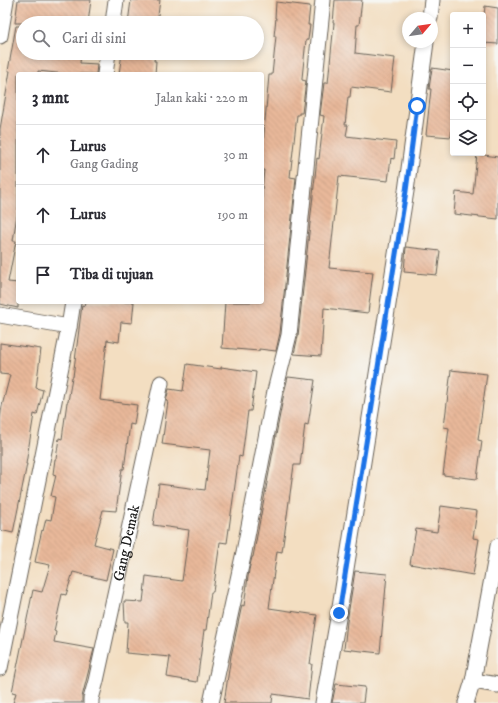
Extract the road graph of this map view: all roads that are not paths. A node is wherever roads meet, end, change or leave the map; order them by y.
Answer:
1 (6, 0) edge
2 (116, 0) edge
3 (323, 0) edge
4 (432, 0) edge
5 (431, 12) edge
6 (114, 16) edge
7 (0, 36) edge
8 (425, 48) edge
9 (107, 60) edge
10 (105, 72) edge
11 (73, 304) edge
12 (0, 315) edge
13 (69, 328) junction
14 (161, 382) dead end
15 (498, 546) edge
16 (0, 668) edge
17 (473, 681) junction
18 (498, 685) edge
19 (91, 703) edge
20 (211, 703) edge
21 (323, 703) edge
22 (466, 703) edge

1 - 7 street
2 - 6 street
3 - 20 street
4 - 5 street
8 - 21 street
9 - 10 street
11 - 13 street
12 - 13 street
13 - 16 street
14 - 19 street, Gang Demak
15 - 17 street
17 - 18 street
17 - 22 street

